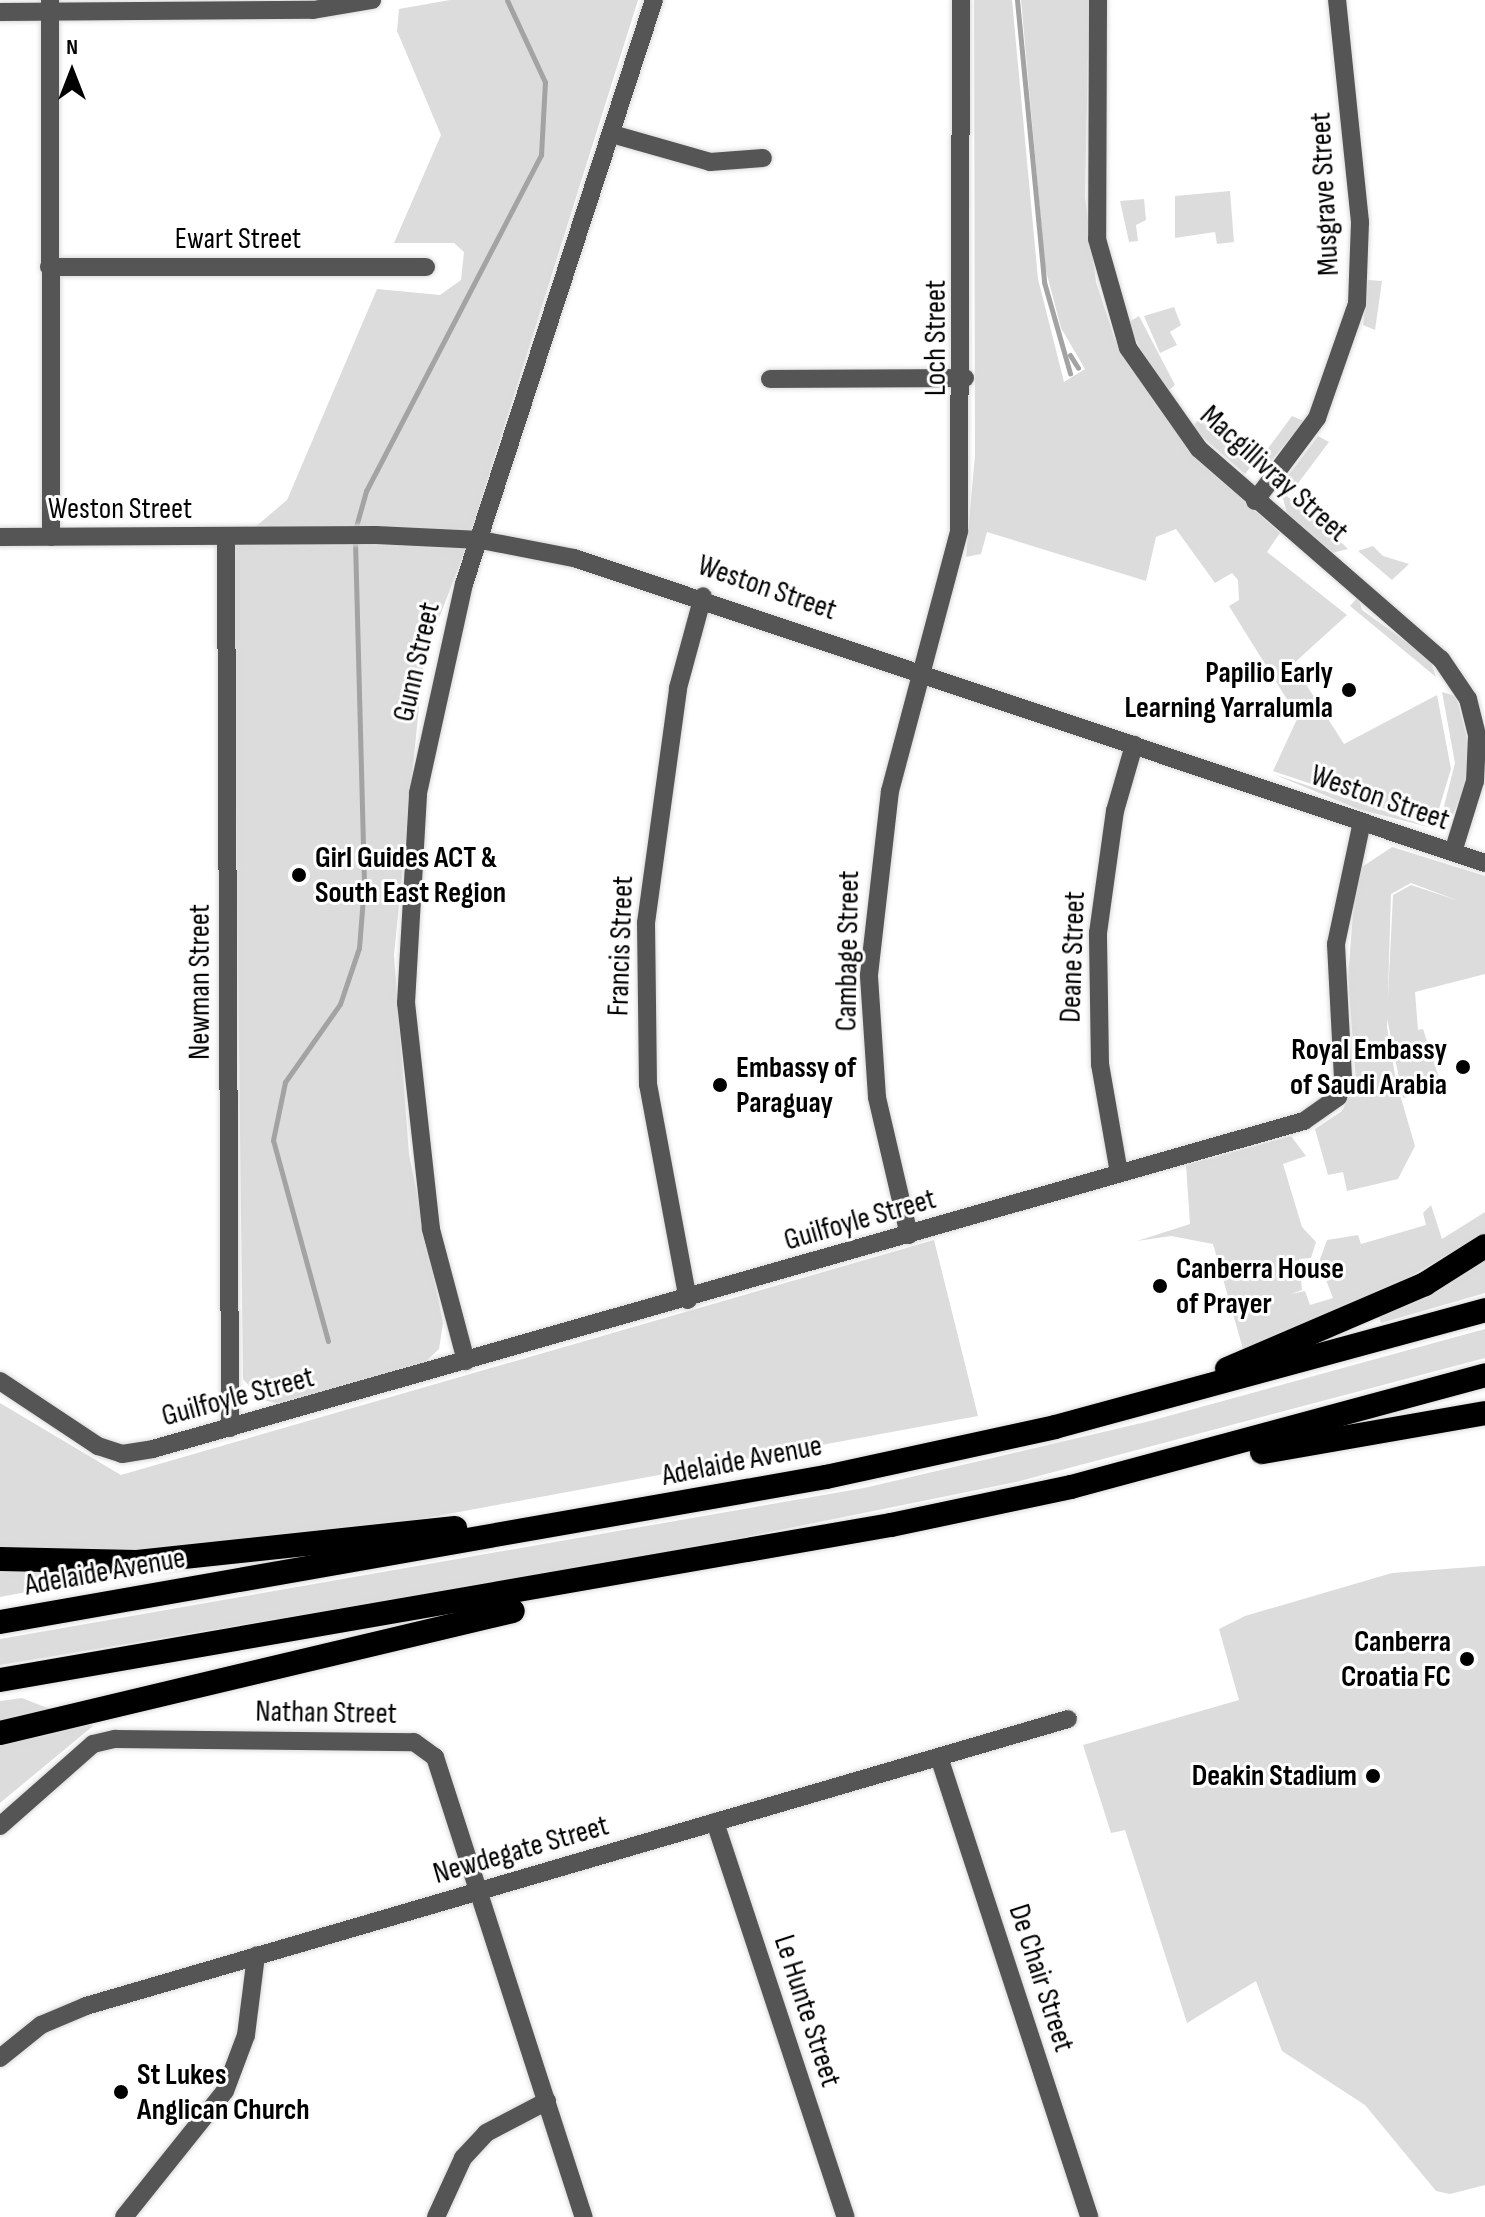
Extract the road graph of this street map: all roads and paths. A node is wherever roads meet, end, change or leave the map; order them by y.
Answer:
1 (372, 0) edge
2 (654, 0) edge
3 (961, 0) edge
4 (1098, 0) edge
5 (1337, 0) edge
6 (50, 6) edge
7 (0, 12) edge
8 (612, 134) junction
9 (763, 158) dead end
10 (49, 267) junction
11 (426, 267) dead end
12 (965, 378) junction
13 (770, 379) dead end
14 (1255, 501) junction
15 (226, 536) junction
16 (0, 537) edge
17 (51, 537) junction
18 (481, 540) junction
19 (703, 596) junction
20 (924, 671) junction
21 (1134, 745) junction
22 (1362, 822) junction
23 (1453, 852) junction
24 (1485, 863) edge
25 (1119, 1173) junction
26 (909, 1235) junction
27 (1485, 1246) edge
28 (688, 1300) junction
29 (1485, 1310) edge
30 (466, 1361) junction
31 (1485, 1375) edge
32 (0, 1381) edge
33 (1132, 1407) junction
34 (1485, 1413) edge
35 (230, 1428) junction
36 (1071, 1487) junction
37 (606, 1518) junction
38 (0, 1559) edge
39 (666, 1569) junction
40 (0, 1622) edge
41 (0, 1680) edge
42 (1068, 1719) dead end
43 (0, 1733) edge
44 (939, 1757) junction
45 (715, 1822) junction
46 (0, 1826) edge
47 (479, 1891) junction
48 (256, 1956) junction
49 (0, 2058) edge
50 (547, 2101) junction
51 (124, 2217) edge
52 (436, 2217) edge
53 (584, 2217) edge
54 (846, 2217) edge
55 (1089, 2217) edge

1 - 6 street
2 - 8 street, Gunn Street
3 - 12 street, Loch Street
4 - 14 street, Macgillivray Street
5 - 14 street, Musgrave Street
6 - 7 street
6 - 10 street
8 - 9 street
8 - 18 street, Gunn Street
10 - 11 street, Ewart Street
10 - 17 street
12 - 13 street
12 - 20 street, Loch Street
14 - 23 street, Macgillivray Street
15 - 17 street, Weston Street
15 - 18 street, Weston Street
15 - 35 street, Newman Street
16 - 17 street, Weston Street
18 - 19 street, Weston Street
18 - 30 street, Gunn Street
19 - 20 street, Weston Street
19 - 28 street, Francis Street
20 - 21 street, Weston Street
20 - 26 street, Cambage Street
21 - 22 street, Weston Street
21 - 25 street, Deane Street
22 - 23 street, Weston Street
22 - 25 street, Guilfoyle Street
23 - 24 street, Weston Street
25 - 26 street, Guilfoyle Street
26 - 28 street, Guilfoyle Street
27 - 33 highway
28 - 30 street, Guilfoyle Street
29 - 33 highway, Adelaide Avenue
30 - 35 street, Guilfoyle Street
31 - 36 highway
32 - 35 street, Guilfoyle Street
33 - 37 highway, Adelaide Avenue
34 - 36 highway
36 - 39 highway
37 - 38 highway
37 - 40 highway, Adelaide Avenue
39 - 41 highway
39 - 43 highway
42 - 44 street, Newdegate Street
44 - 45 street, Newdegate Street
44 - 55 street, De Chair Street
45 - 47 street, Newdegate Street
45 - 54 street, Le Hunte Street
46 - 47 street, Nathan Street
47 - 48 street, Newdegate Street
47 - 50 street, Nathan Street
48 - 49 street, Newdegate Street
48 - 51 street
50 - 52 street
50 - 53 street, Nathan Street

